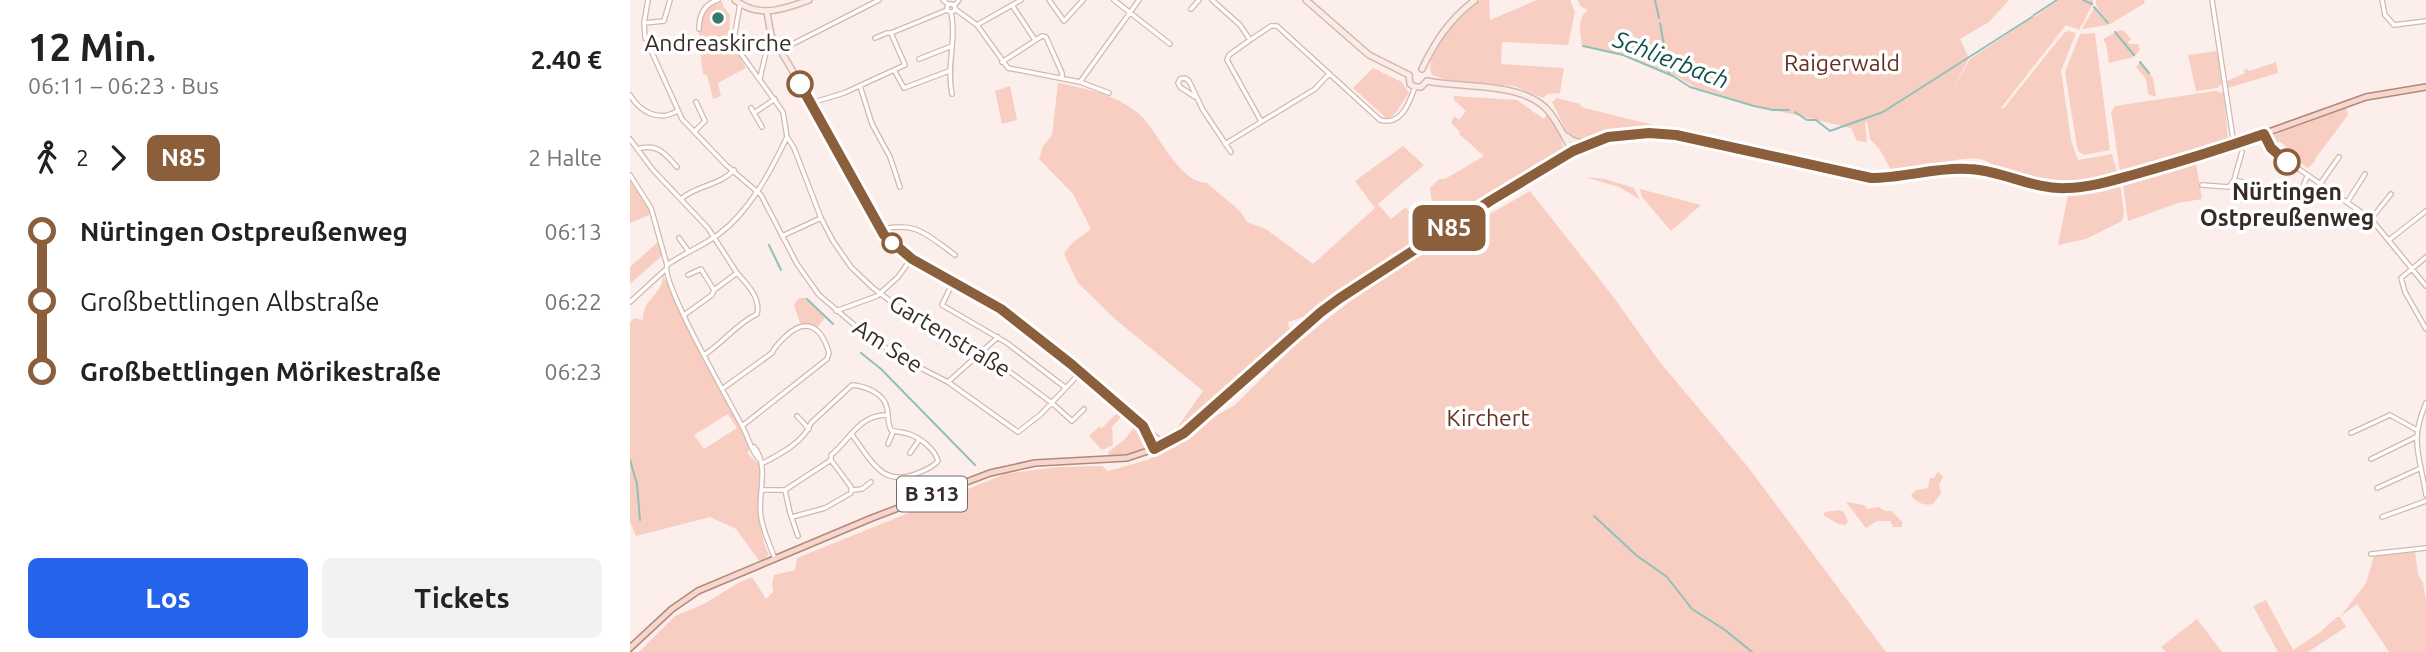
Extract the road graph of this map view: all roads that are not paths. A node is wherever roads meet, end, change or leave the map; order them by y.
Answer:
1 (648, 0) edge
2 (670, 0) edge
3 (718, 0) edge
4 (810, 0) edge
5 (879, 0) edge
6 (943, 0) edge
7 (959, 0) edge
8 (1021, 0) edge
9 (1049, 0) edge
10 (1083, 0) edge
11 (1114, 0) edge
12 (1139, 0) edge
13 (1199, 0) edge
14 (1212, 0) edge
15 (1306, 0) edge
16 (1475, 0) edge
17 (2212, 0) edge
18 (2382, 0) edge
19 (737, 2) edge
20 (1012, 5) junction
21 (951, 9) junction
22 (1191, 9) dead end
23 (767, 12) junction
24 (1131, 12) junction
25 (2426, 21) edge
26 (644, 23) junction
27 (977, 25) junction
28 (699, 29) dead end
29 (891, 33) junction
30 (875, 38) dead end
31 (773, 40) junction
32 (1035, 40) junction
33 (1251, 40) junction
34 (1170, 44) dead end
35 (952, 46) junction
36 (780, 51) junction
37 (919, 59) dead end
38 (1002, 62) junction
39 (1422, 69) junction
40 (894, 70) junction
41 (949, 71) junction
42 (1329, 74) junction
43 (1409, 75) junction
44 (760, 78) junction
45 (1062, 79) junction
46 (1427, 81) junction
47 (1080, 82) junction
48 (860, 86) junction
49 (1415, 87) junction
50 (2426, 87) edge
51 (952, 93) dead end
52 (1109, 93) dead end
53 (630, 95) edge
54 (1195, 97) junction
55 (775, 99) junction
56 (696, 102) dead end
57 (811, 103) junction
58 (677, 111) junction
59 (1261, 121) junction
60 (762, 127) dead end
61 (695, 131) junction
62 (1561, 131) junction
63 (2264, 134) junction
64 (787, 137) junction
65 (630, 139) edge
66 (1591, 143) junction
67 (1225, 144) junction
68 (2234, 145) junction
69 (637, 149) junction
70 (1573, 151) junction
71 (1231, 152) dead end
72 (2242, 152) dead end
73 (2339, 157) dead end
74 (677, 167) dead end
75 (734, 170) junction
76 (2365, 174) dead end
77 (630, 175) edge
78 (2307, 177) junction
79 (2234, 180) junction
80 (2320, 184) junction
81 (2202, 185) dead end
82 (900, 187) dead end
83 (756, 191) junction
84 (2391, 194) dead end
85 (681, 199) junction
86 (2347, 201) junction
87 (2426, 211) edge
88 (821, 218) junction
89 (2371, 219) junction
90 (879, 230) junction
91 (782, 236) junction
92 (714, 237) junction
93 (680, 238) dead end
94 (2389, 240) junction
95 (689, 252) junction
96 (955, 255) dead end
97 (2426, 257) edge
98 (912, 259) junction
99 (666, 267) junction
100 (2412, 270) junction
101 (737, 273) junction
102 (688, 275) dead end
103 (953, 282) junction
104 (2426, 286) edge
105 (714, 290) junction
106 (880, 293) junction
107 (630, 302) edge
108 (836, 311) junction
109 (684, 315) junction
110 (2426, 329) edge
111 (999, 337) junction
112 (983, 352) junction
113 (704, 355) junction
114 (1081, 372) junction
115 (947, 382) junction
116 (1066, 388) junction
117 (722, 389) junction
118 (1052, 403) junction
119 (2426, 403) edge
120 (1084, 409) dead end
121 (2422, 413) junction
122 (797, 415) dead end
123 (888, 415) junction
124 (2426, 417) edge
125 (742, 426) junction
126 (1143, 426) junction
127 (809, 429) junction
128 (2417, 430) junction
129 (893, 432) junction
130 (2351, 433) dead end
131 (852, 435) junction
132 (2416, 437) junction
133 (919, 440) junction
134 (888, 444) dead end
135 (1164, 445) junction
136 (1154, 449) junction
137 (910, 453) dead end
138 (2371, 459) dead end
139 (831, 460) junction
140 (760, 462) junction
141 (2421, 468) junction
142 (2425, 479) edge
143 (872, 482) dead end
144 (2377, 488) dead end
145 (785, 490) junction
146 (853, 490) junction
147 (761, 491) junction
148 (2426, 495) edge
149 (2426, 501) edge
150 (792, 517) junction
151 (2382, 517) dead end
152 (798, 536) dead end
153 (2426, 548) edge
154 (2371, 554) dead end
155 (775, 559) junction
156 (630, 648) edge

1 - 26 street
2 - 26 street
3 - 28 street
4 - 23 street
5 - 36 street
6 - 21 street
7 - 21 street
8 - 20 street
9 - 10 street
11 - 24 street
12 - 24 street
13 - 22 street
14 - 33 street
15 - 43 street
16 - 39 street
17 - 68 street
18 - 25 street
19 - 23 street
19 - 44 street, Gartenstraße
20 - 27 street
20 - 32 street
21 - 27 street
21 - 29 street
21 - 35 street
23 - 31 street
24 - 34 street
24 - 47 street
26 - 58 street, Am See
27 - 38 street
29 - 30 street
29 - 40 street
31 - 36 street
31 - 44 street
32 - 38 street
32 - 45 street
33 - 42 street
33 - 59 street
35 - 37 street
35 - 41 street
36 - 57 street
38 - 45 street
39 - 43 street
39 - 46 street
40 - 41 street
40 - 48 street
41 - 51 street
42 - 49 street
42 - 59 street
43 - 49 street
44 - 55 street, Gartenstraße
45 - 47 street
46 - 49 street
46 - 62 street
47 - 52 street
48 - 57 street
48 - 82 street
50 - 63 main road, B 313
53 - 58 street
54 - 54 street
54 - 67 street
55 - 60 street
55 - 64 street, Gartenstraße
56 - 61 street
57 - 90 street
58 - 61 street, Am See
59 - 67 street
61 - 75 street, Am See
62 - 66 street
62 - 70 street
63 - 68 main road, B 313
63 - 78 street
64 - 83 street
64 - 88 street, Gartenstraße
65 - 69 street
66 - 68 main road, B 313
66 - 70 main road, B 313
67 - 71 street
69 - 74 street
69 - 85 street
70 - 135 main road, B 313
72 - 79 street
73 - 80 street
75 - 83 street, Am See
75 - 85 street
76 - 86 street
77 - 99 street
78 - 79 street
78 - 80 street
79 - 81 street
80 - 86 street
83 - 91 street, Am See
83 - 92 street
84 - 89 street
85 - 92 street
86 - 89 street
87 - 94 street
88 - 91 street
88 - 106 street, Gartenstraße
89 - 94 street
90 - 96 street
90 - 98 street
91 - 108 street, Am See
92 - 95 street
92 - 101 street
93 - 95 street
94 - 100 street
95 - 99 street
97 - 100 street
98 - 103 street
98 - 106 street
99 - 107 street
99 - 109 street
100 - 104 street
100 - 110 street
101 - 105 street
101 - 113 street
102 - 105 street
103 - 111 street
103 - 114 street
105 - 109 street
106 - 108 street
106 - 112 street, Gartenstraße
108 - 115 street, Am See
109 - 113 street
111 - 112 street
111 - 116 street
112 - 115 street
112 - 118 street, Gartenstraße
113 - 117 street
114 - 116 street
114 - 126 street
115 - 118 street, Am See
116 - 118 street
117 - 125 street
117 - 125 street
118 - 120 street, Gartenstraße
119 - 121 street
121 - 124 street
121 - 128 street
122 - 127 street
123 - 127 street
123 - 129 street
123 - 131 street
125 - 140 street
126 - 135 street
126 - 136 street
127 - 140 street
128 - 130 street
128 - 132 street
129 - 133 street
129 - 134 street
131 - 133 street
131 - 139 street
132 - 138 street
132 - 141 street
133 - 137 street
135 - 136 main road, B 313
136 - 155 main road, B 313
139 - 145 street
139 - 146 street
140 - 147 street
141 - 142 street
141 - 144 street
142 - 148 street
143 - 146 street
145 - 147 street
145 - 150 street
146 - 150 street
147 - 155 street
149 - 151 street
150 - 152 street
153 - 154 street
155 - 156 main road, B 313

